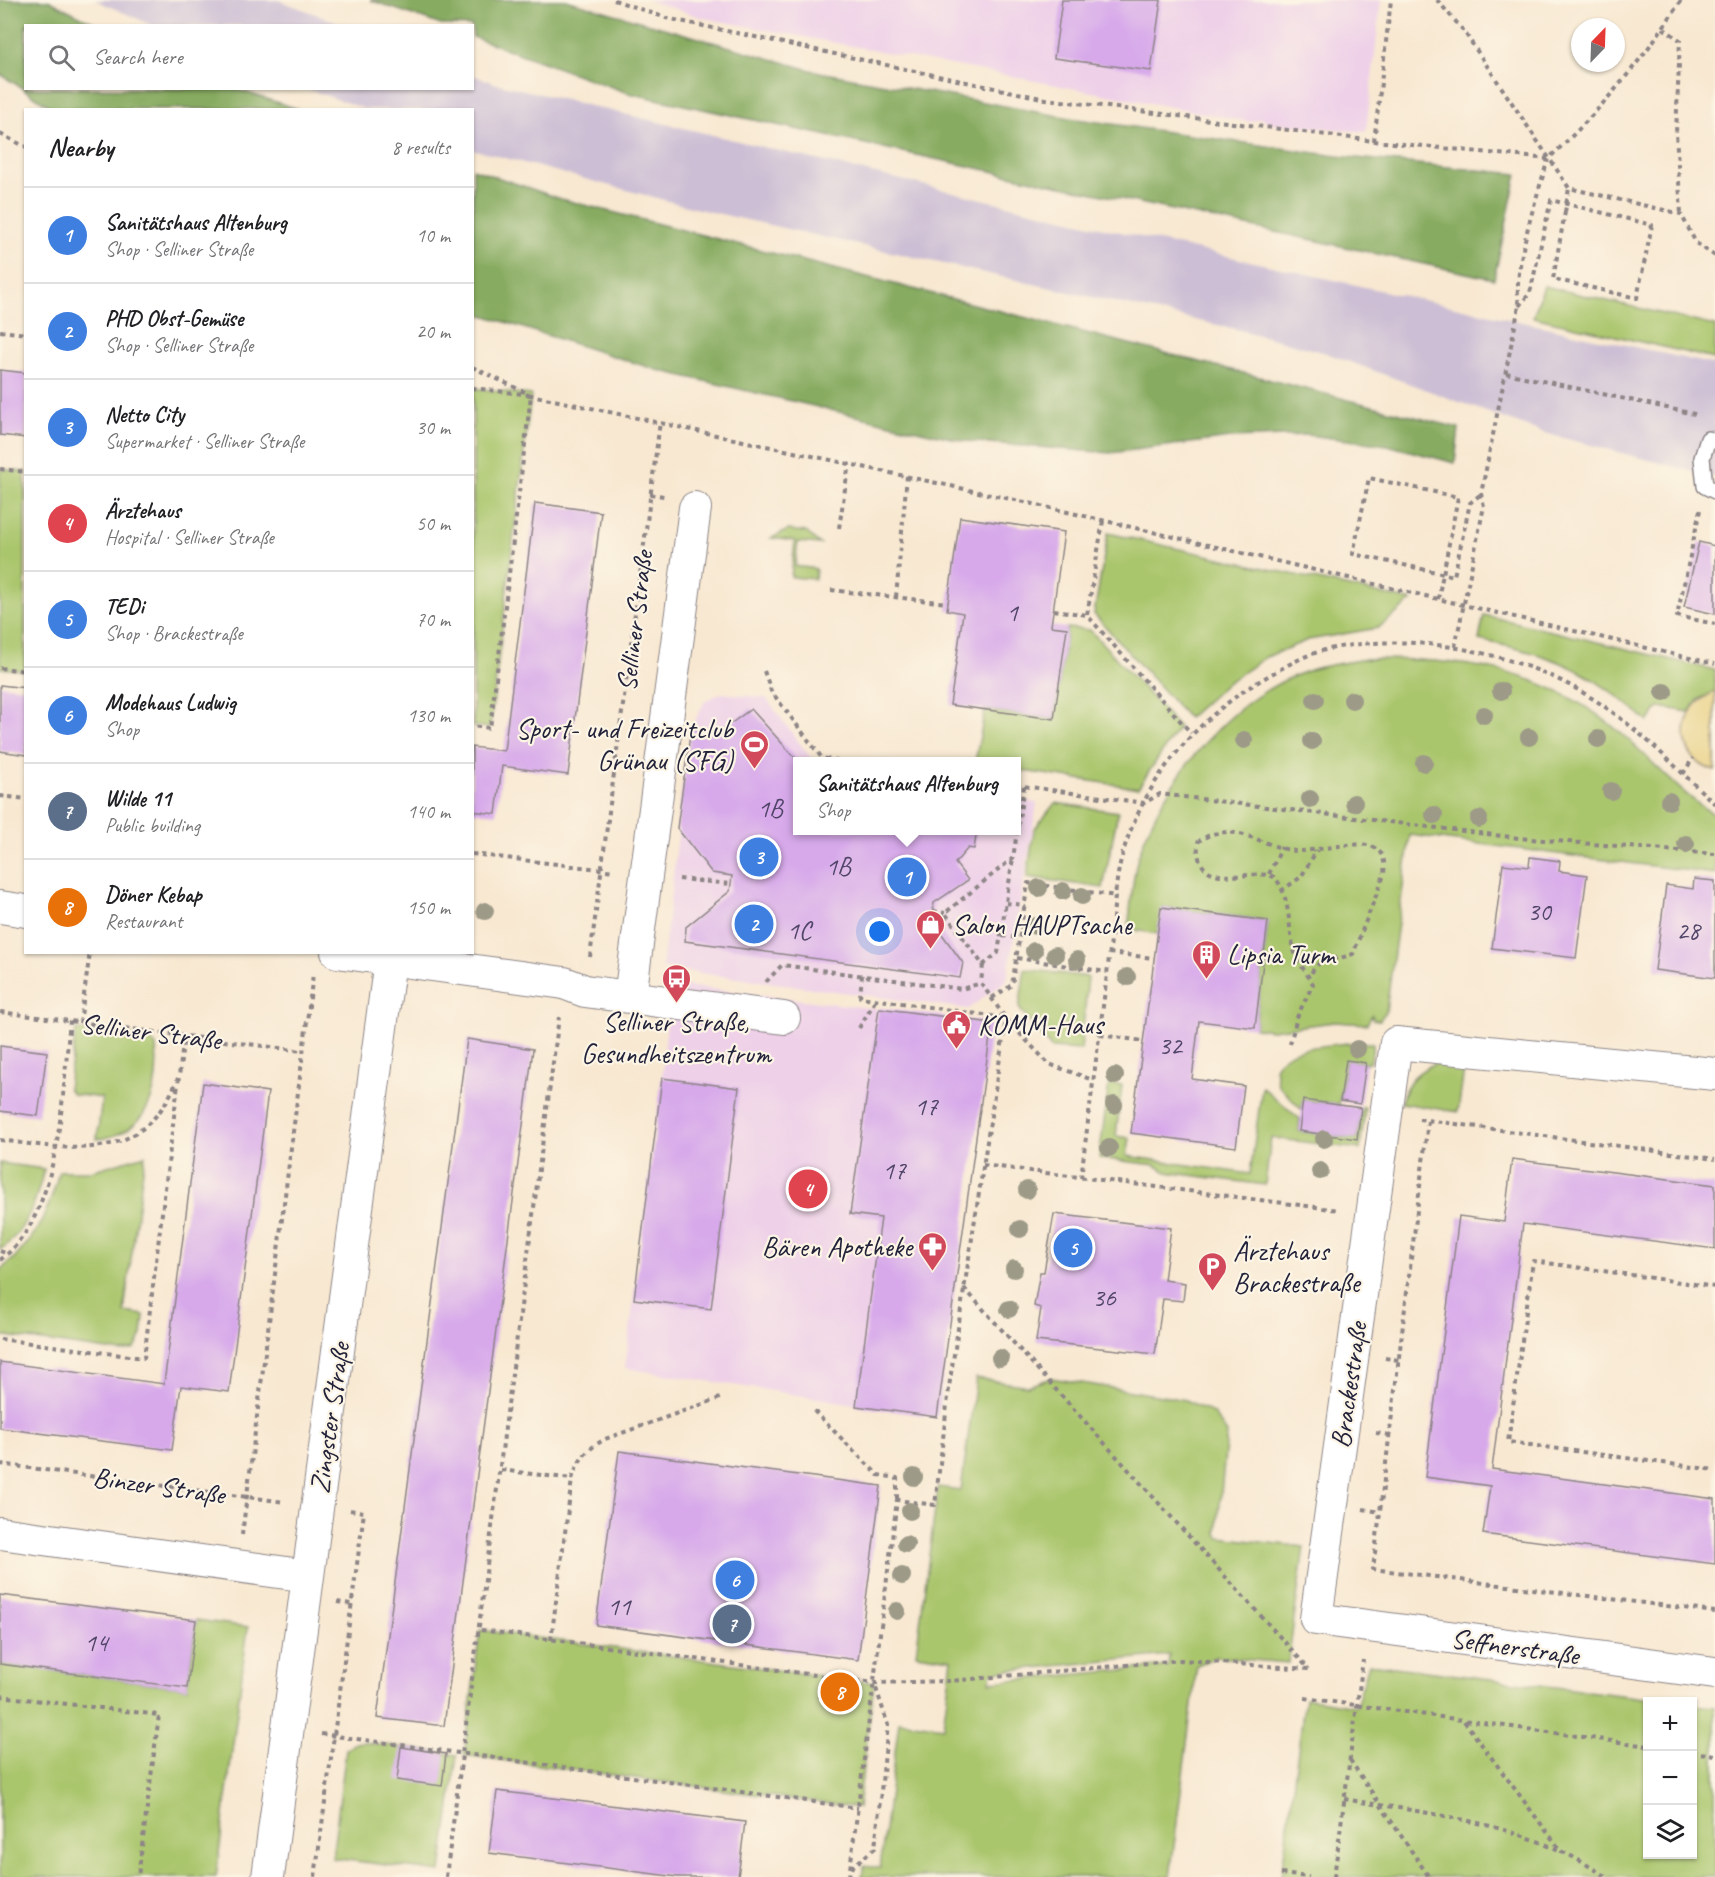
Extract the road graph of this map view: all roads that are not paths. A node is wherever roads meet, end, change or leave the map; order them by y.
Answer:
1 (1715, 441) edge
2 (1715, 491) edge
3 (695, 508) dead end
4 (0, 908) edge
5 (24, 911) edge
6 (326, 958) edge
7 (390, 960) junction
8 (630, 997) junction
9 (784, 1018) dead end
10 (1715, 1074) edge
11 (0, 1533) edge
12 (308, 1576) junction
13 (1316, 1619) joint
14 (1715, 1673) edge
15 (268, 1877) edge

1 - 2 lane
3 - 8 street, Selliner Straße
4 - 5 street
6 - 7 street
7 - 8 street
7 - 12 street, Zingster Straße
8 - 9 street
10 - 13 street, Brackestraße
11 - 12 street
12 - 15 street, Zingster Straße
13 - 14 street, Seffnerstraße

